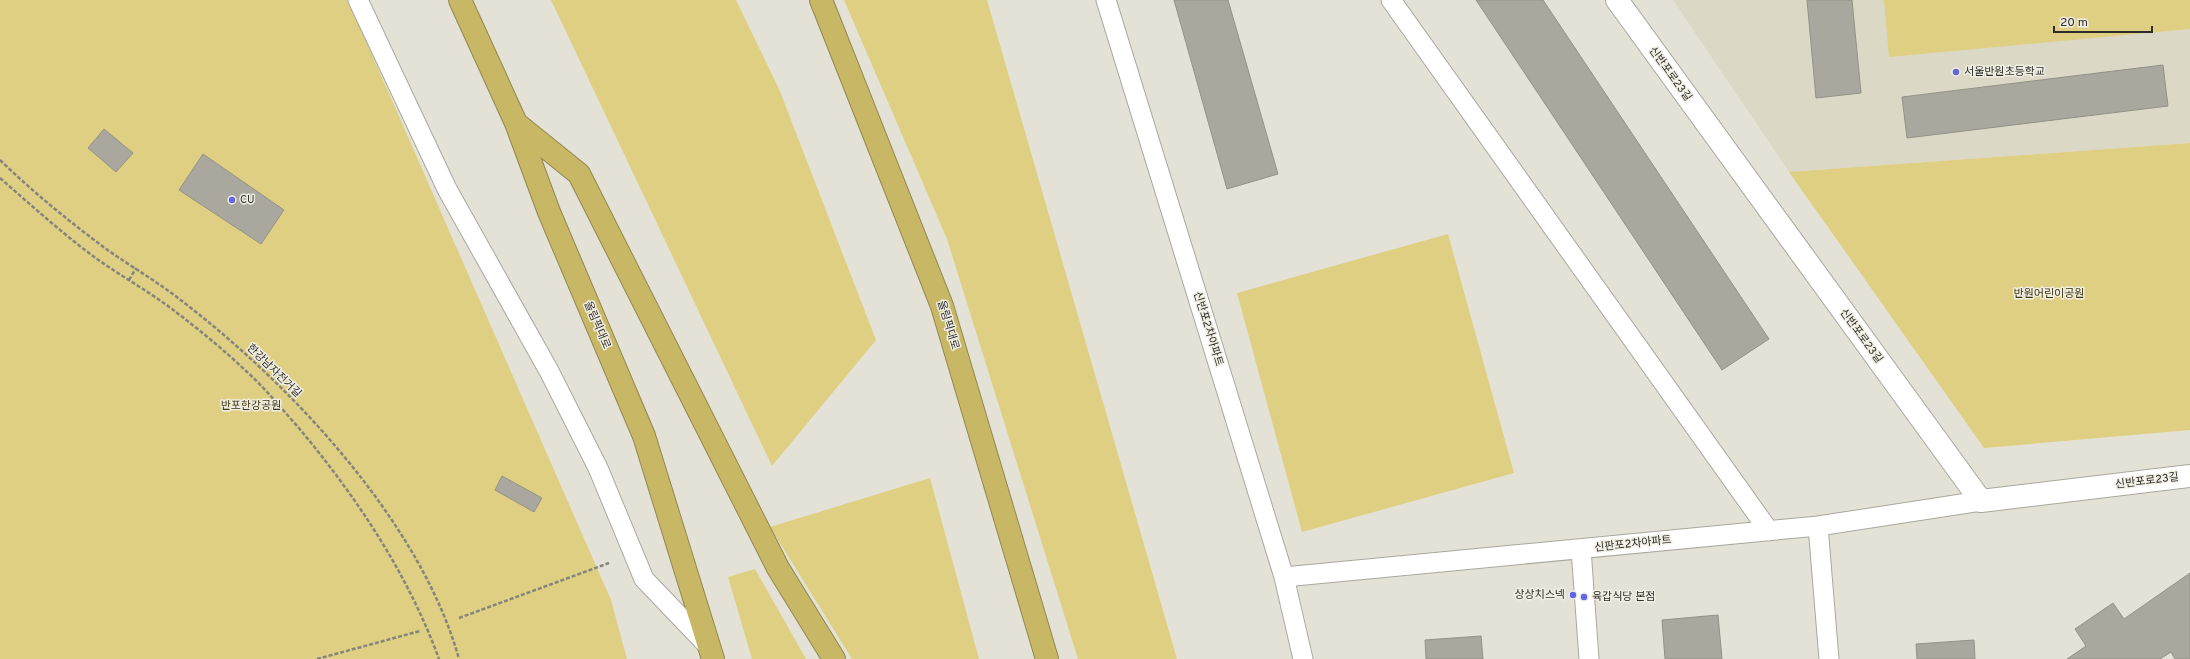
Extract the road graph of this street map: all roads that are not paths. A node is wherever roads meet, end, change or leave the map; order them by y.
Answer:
1 (358, 0) edge
2 (460, 0) edge
3 (821, 0) edge
4 (1106, 0) edge
5 (1391, 0) edge
6 (1617, 0) edge
7 (516, 123) junction
8 (2190, 476) edge
9 (1981, 501) junction
10 (1818, 526) junction
11 (1769, 531) junction
12 (1581, 549) junction
13 (1284, 577) junction
14 (712, 654) edge
15 (834, 659) edge
16 (1047, 659) edge
17 (1303, 659) edge
18 (1589, 659) edge
19 (1829, 659) edge

1 - 14 lane
2 - 7 highway, 올림픽대로
3 - 16 highway, 올림픽대로
4 - 13 lane, 신반포2차아파트
5 - 11 lane
6 - 9 street, 신반포로23길
7 - 14 highway, 올림픽대로
7 - 15 highway
8 - 9 street, 신반포로23길
9 - 10 lane, 신판포2차아파트
10 - 11 lane, 신판포2차아파트
10 - 19 lane
11 - 12 lane, 신판포2차아파트
12 - 13 lane, 신판포2차아파트
12 - 18 lane
13 - 17 lane, 신반포2차아파트

